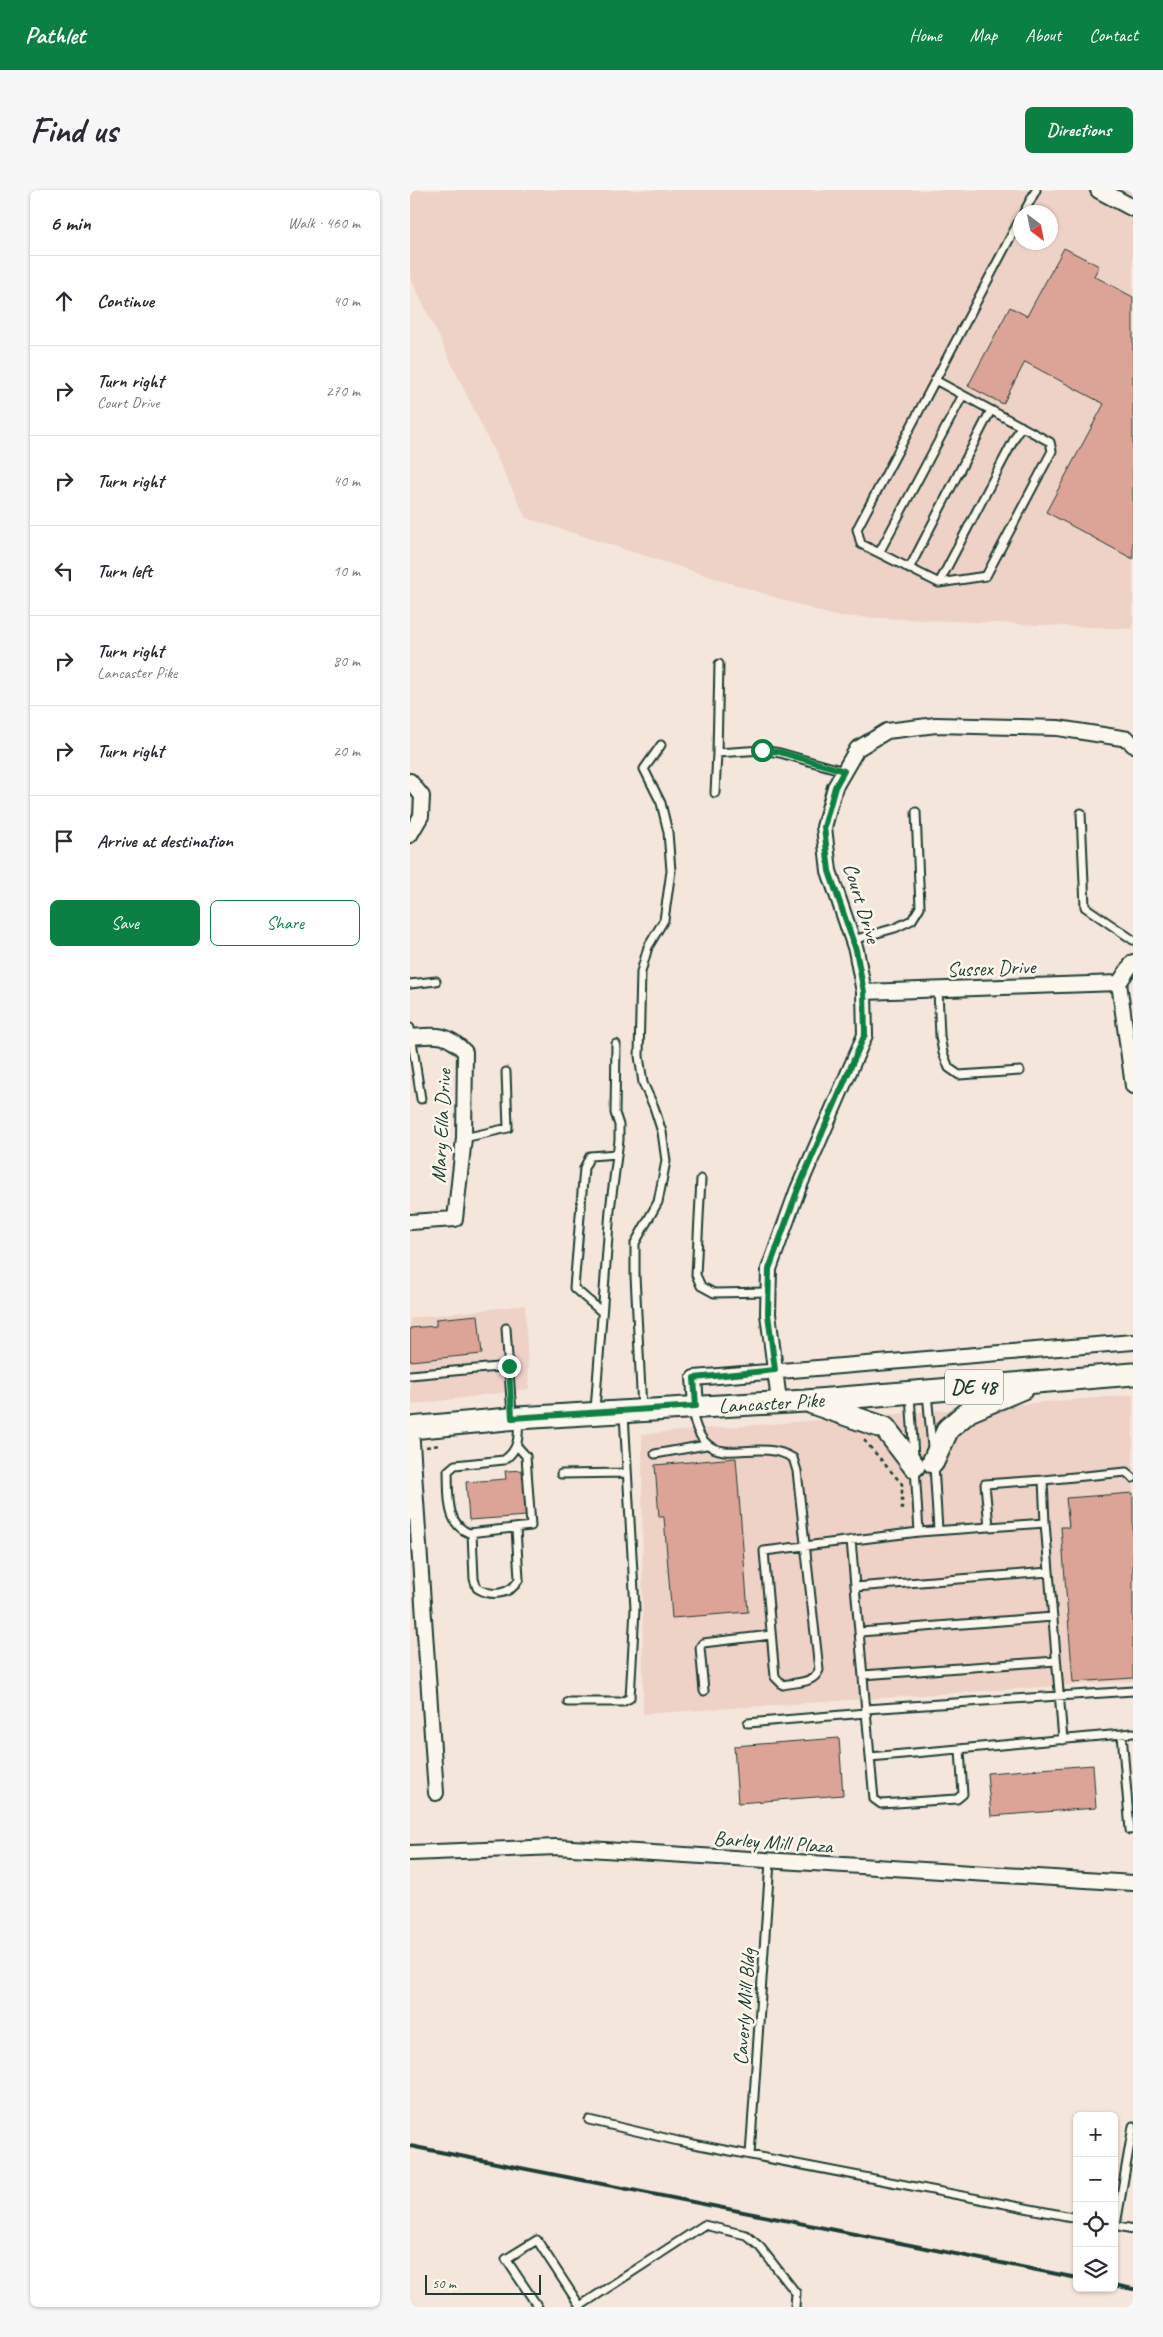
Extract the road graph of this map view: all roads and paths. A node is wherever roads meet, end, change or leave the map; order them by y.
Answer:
1 (1036, 190) edge
2 (1099, 190) edge
3 (1028, 205) edge
4 (1133, 208) edge
5 (1013, 233) edge
6 (935, 380) junction
7 (963, 395) junction
8 (991, 410) junction
9 (1021, 426) junction
10 (879, 553) junction
11 (909, 569) junction
12 (939, 583) junction
13 (719, 664) dead end
14 (1133, 745) edge
15 (661, 746) dead end
16 (717, 753) junction
17 (844, 771) junction
18 (410, 781) edge
19 (715, 793) dead end
20 (916, 812) dead end
21 (1081, 813) dead end
22 (410, 835) edge
23 (852, 940) junction
24 (1133, 940) edge
25 (1133, 962) edge
26 (436, 980) dead end
27 (1119, 983) junction
28 (410, 984) edge
29 (938, 990) junction
30 (864, 992) junction
31 (410, 1034) edge
32 (616, 1044) dead end
33 (1130, 1046) edge
34 (1020, 1071) dead end
35 (506, 1072) dead end
36 (1133, 1086) edge
37 (421, 1099) dead end
38 (464, 1138) junction
39 (617, 1154) junction
40 (700, 1179) dead end
41 (410, 1222) edge
42 (768, 1292) junction
43 (602, 1312) junction
44 (506, 1328) dead end
45 (1133, 1342) edge
46 (509, 1366) junction
47 (775, 1370) junction
48 (1133, 1374) edge
49 (410, 1375) edge
50 (1039, 1382) junction
51 (919, 1392) junction
52 (805, 1400) junction
53 (779, 1401) junction
54 (693, 1407) junction
55 (633, 1410) junction
56 (594, 1413) junction
57 (515, 1418) junction
58 (410, 1428) edge
59 (859, 1434) dead end
60 (447, 1444) dead end
61 (706, 1445) junction
62 (517, 1446) junction
63 (411, 1449) edge
64 (655, 1454) dead end
65 (924, 1464) junction
66 (627, 1473) junction
67 (561, 1474) dead end
68 (1133, 1478) edge
69 (1043, 1480) junction
70 (902, 1512) dead end
71 (1045, 1523) junction
72 (989, 1526) junction
73 (516, 1528) junction
74 (938, 1530) junction
75 (919, 1532) junction
76 (472, 1533) junction
77 (851, 1540) junction
78 (806, 1546) junction
79 (1049, 1572) junction
80 (855, 1587) junction
81 (1053, 1617) junction
82 (860, 1632) junction
83 (771, 1636) junction
84 (1056, 1661) junction
85 (863, 1675) junction
86 (704, 1691) dead end
87 (1133, 1691) edge
88 (1059, 1696) junction
89 (568, 1702) dead end
90 (866, 1711) junction
91 (748, 1723) dead end
92 (1133, 1733) edge
93 (1122, 1734) junction
94 (1063, 1740) junction
95 (960, 1750) junction
96 (870, 1757) junction
97 (436, 1793) dead end
98 (1130, 1830) dead end
99 (410, 1853) edge
100 (770, 1862) junction
101 (1133, 1883) edge
102 (589, 2120) dead end
103 (1133, 2126) edge
104 (750, 2155) junction
105 (1118, 2208) edge
106 (1073, 2217) edge
107 (1118, 2226) edge
108 (1133, 2229) edge
109 (580, 2306) edge
110 (538, 2307) edge
111 (795, 2307) edge

1 - 3 lane
2 - 4 street
5 - 6 lane
6 - 7 lane
6 - 10 lane
7 - 8 lane
7 - 10 lane
8 - 9 lane
8 - 11 lane
9 - 12 lane
9 - 12 lane
10 - 11 lane
11 - 12 lane
13 - 16 lane
14 - 17 street, Court Drive
15 - 55 lane
16 - 17 lane
16 - 19 lane
17 - 23 street, Court Drive
18 - 22 street
20 - 23 lane
21 - 24 lane
23 - 30 street, Court Drive
25 - 27 street
26 - 28 lane
27 - 29 street, Sussex Drive
27 - 33 street
29 - 30 street, Sussex Drive
29 - 34 lane
30 - 42 street, Court Drive
31 - 37 lane
31 - 38 street, Mary Ella Drive
32 - 39 lane
33 - 36 street
35 - 38 lane
38 - 41 street, Mary Ella Drive
39 - 43 lane
39 - 43 lane
40 - 42 lane
42 - 47 street, Court Drive
43 - 56 lane
44 - 46 lane
45 - 47 street
46 - 49 lane
46 - 57 lane
47 - 53 street, Court Drive
47 - 54 street
48 - 50 main road, Lancaster Pike / DE 48
50 - 51 main road, Lancaster Pike / DE 48
50 - 65 main road
51 - 52 main road, Lancaster Pike / DE 48
51 - 65 lane
51 - 65 lane
52 - 53 main road, Lancaster Pike / DE 48
52 - 65 main road
53 - 54 main road, Lancaster Pike / DE 48
54 - 55 main road, Lancaster Pike / DE 48
54 - 61 lane
55 - 56 main road, Lancaster Pike / DE 48
55 - 66 lane
56 - 57 main road, Lancaster Pike / DE 48
57 - 58 main road, Lancaster Pike / DE 48
57 - 62 lane
58 - 63 street
59 - 70 path
60 - 63 path
61 - 64 lane
61 - 78 lane
62 - 73 lane
62 - 76 lane
63 - 97 street
65 - 74 lane
65 - 75 lane
66 - 67 lane
66 - 89 lane
68 - 69 lane
69 - 71 lane
69 - 72 lane
71 - 72 lane
71 - 79 lane
72 - 74 lane
73 - 76 lane
73 - 76 lane
74 - 75 lane
75 - 77 lane
77 - 78 lane
77 - 80 lane
78 - 83 lane
78 - 83 lane
79 - 80 lane
79 - 81 lane
80 - 82 lane
81 - 82 lane
81 - 84 lane
82 - 85 lane
83 - 86 lane
84 - 85 lane
84 - 88 lane
85 - 90 lane
87 - 88 lane
88 - 90 lane
88 - 94 lane
90 - 91 lane
90 - 96 lane
92 - 93 lane
93 - 94 lane
93 - 98 lane
94 - 95 lane
95 - 96 lane
95 - 96 lane
99 - 100 street, Barley Mill Plaza
100 - 101 street, Barley Mill Plaza
100 - 104 lane, Caverly Mill Bldg
102 - 104 lane
103 - 105 lane
104 - 106 lane
107 - 108 lane
109 - 110 lane
109 - 111 lane

